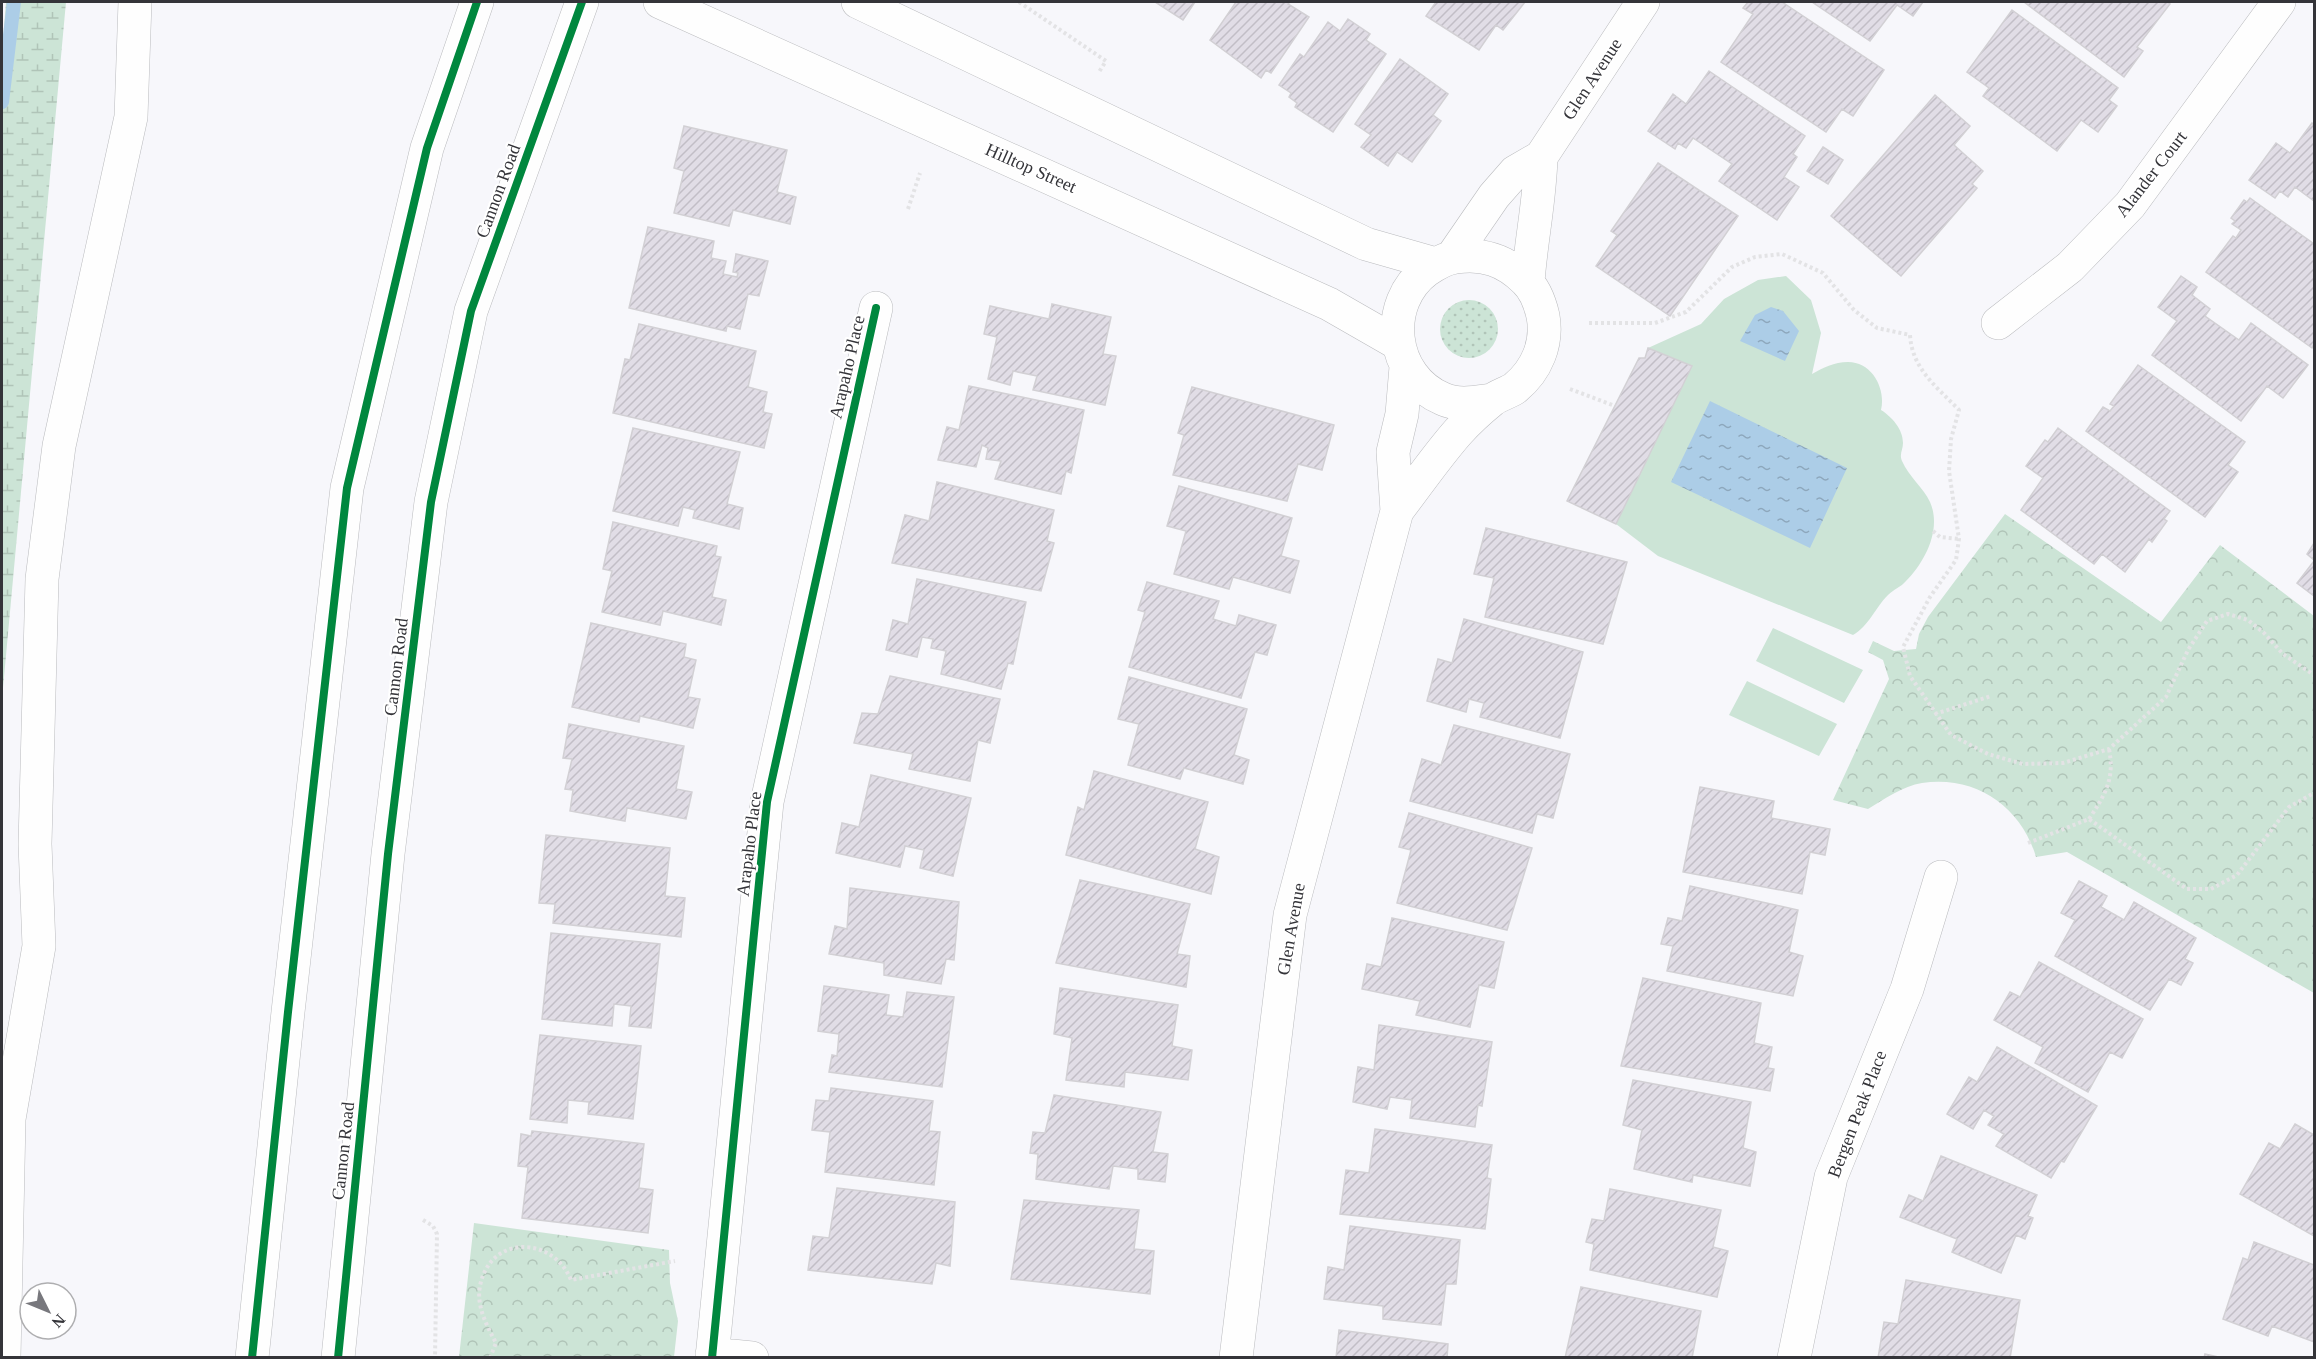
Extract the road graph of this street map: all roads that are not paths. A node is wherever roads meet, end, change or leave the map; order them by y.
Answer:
1 (135, 2) edge
2 (477, 2) edge
3 (582, 2) edge
4 (660, 2) edge
5 (858, 2) edge
6 (1643, 2) edge
7 (2279, 2) edge
8 (1541, 157) junction
9 (1444, 260) junction
10 (1528, 282) junction
11 (876, 308) dead end
12 (1998, 323) dead end
13 (1402, 355) junction
14 (1492, 400) junction
15 (1397, 511) junction
16 (1941, 877) dead end
17 (712, 1356) edge
18 (4, 1358) edge
19 (252, 1358) edge
20 (338, 1358) edge
21 (752, 1358) edge
22 (1236, 1358) edge
23 (1794, 1358) edge

1 - 18 street
2 - 19 street
3 - 20 street, Cannon Road
4 - 13 street, Hilltop Street
5 - 9 street
6 - 8 street, Glen Avenue
7 - 12 street, Alander Court
8 - 9 street, Glen Avenue
8 - 10 street
9 - 10 street
9 - 13 street
10 - 14 street
11 - 17 street, Arapaho Place
13 - 14 street
13 - 15 street, Glen Avenue
14 - 15 street, Glen Avenue
15 - 22 street, Glen Avenue
16 - 23 street, Bergen Peak Place
17 - 21 street

